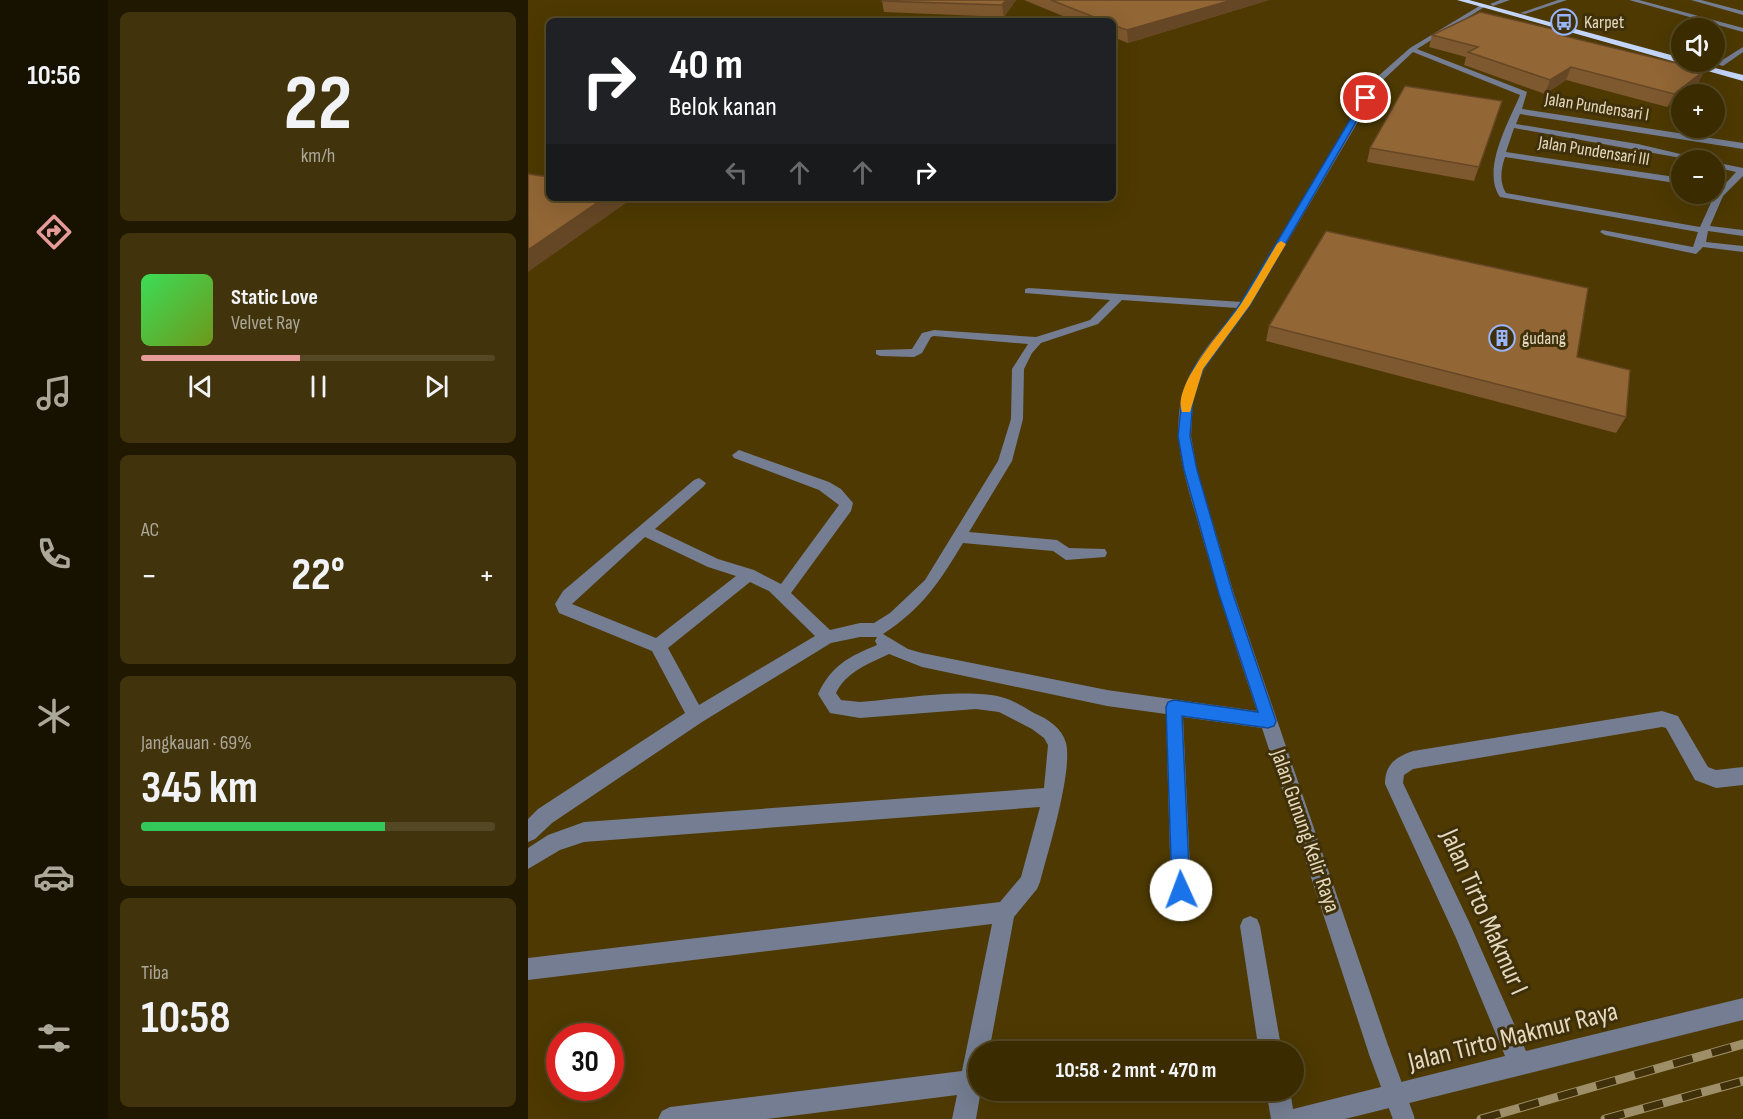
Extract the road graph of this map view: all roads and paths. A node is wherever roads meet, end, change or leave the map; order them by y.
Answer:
1 (1461, 0) edge
2 (1507, 0) edge
3 (1564, 0) edge
4 (1632, 0) edge
5 (1694, 0) edge
6 (1485, 4) edge
7 (1523, 12) junction
8 (1743, 13) edge
9 (1743, 30) edge
10 (1412, 49) junction
11 (1743, 49) edge
12 (1671, 52) edge
13 (1671, 58) edge
14 (1725, 61) edge
15 (1725, 65) edge
16 (1743, 70) edge
17 (1721, 72) edge
18 (1743, 78) edge
19 (1516, 111) junction
20 (1510, 125) junction
21 (1641, 131) junction
22 (1743, 146) edge
23 (1638, 147) junction
24 (1502, 154) junction
25 (1671, 154) edge
26 (1725, 167) edge
27 (1743, 171) edge
28 (1671, 179) edge
29 (1725, 183) edge
30 (1714, 204) edge
31 (1704, 229) junction
32 (1605, 232) dead end
33 (1743, 233) edge
34 (1701, 244) junction
35 (1743, 249) edge
36 (1029, 291) dead end
37 (1118, 298) junction
38 (1245, 305) junction
39 (1037, 341) junction
40 (880, 352) dead end
41 (739, 455) dead end
42 (699, 483) dead end
43 (643, 530) junction
44 (959, 537) junction
45 (1100, 553) dead end
46 (749, 574) junction
47 (782, 594) junction
48 (826, 637) junction
49 (884, 638) junction
50 (658, 646) junction
51 (1174, 707) junction
52 (696, 716) junction
53 (1268, 721) junction
54 (1743, 776) edge
55 (1052, 797) junction
56 (528, 832) edge
57 (528, 859) edge
58 (1181, 890) dead end
59 (1005, 912) junction
60 (1250, 926) dead end
61 (528, 969) edge
62 (1743, 1009) edge
63 (979, 1041) edge
64 (1269, 1041) edge
65 (1521, 1065) junction
66 (968, 1082) edge
67 (968, 1098) edge
68 (1280, 1101) edge
69 (670, 1119) edge
70 (964, 1119) edge
71 (1283, 1119) edge
72 (1297, 1119) edge
73 (1404, 1119) edge

1 - 6 highway
2 - 6 street, Jalan Gunung Kelir Raya
3 - 7 street
4 - 9 street
5 - 8 street
6 - 7 highway
6 - 10 street, Jalan Gunung Kelir Raya
6 - 13 highway
7 - 12 highway
10 - 19 street
10 - 38 street, Jalan Gunung Kelir Raya
11 - 14 street
15 - 16 highway
17 - 18 highway
19 - 20 street
19 - 21 street, Jalan Pundensari I
20 - 23 street
20 - 24 street
21 - 22 street, Jalan Pundensari I
21 - 23 street
23 - 25 street
24 - 28 street, Jalan Pundensari III
24 - 31 street
26 - 27 street
27 - 29 street
30 - 31 street
31 - 33 street
31 - 34 street
32 - 34 street
34 - 35 street
36 - 37 street
37 - 38 street
37 - 39 street
38 - 53 street, Jalan Gunung Kelir Raya
39 - 40 street
39 - 44 street
41 - 47 street
42 - 43 street
43 - 46 street
43 - 50 street
44 - 45 street
44 - 49 street
46 - 47 street
46 - 50 street
47 - 48 street
48 - 49 street
48 - 52 street
49 - 51 street
49 - 55 street
50 - 52 street
51 - 53 street
51 - 58 street
52 - 56 street
53 - 73 street, Jalan Gunung Kelir Raya, bridge
54 - 65 street, Jalan Tirto Makmur I
55 - 57 street
55 - 59 street
59 - 61 street
59 - 63 street
60 - 64 street
62 - 65 street, Jalan Tirto Makmur Raya
65 - 72 street, Jalan Tirto Makmur Raya
66 - 69 street
67 - 70 street
68 - 71 street

